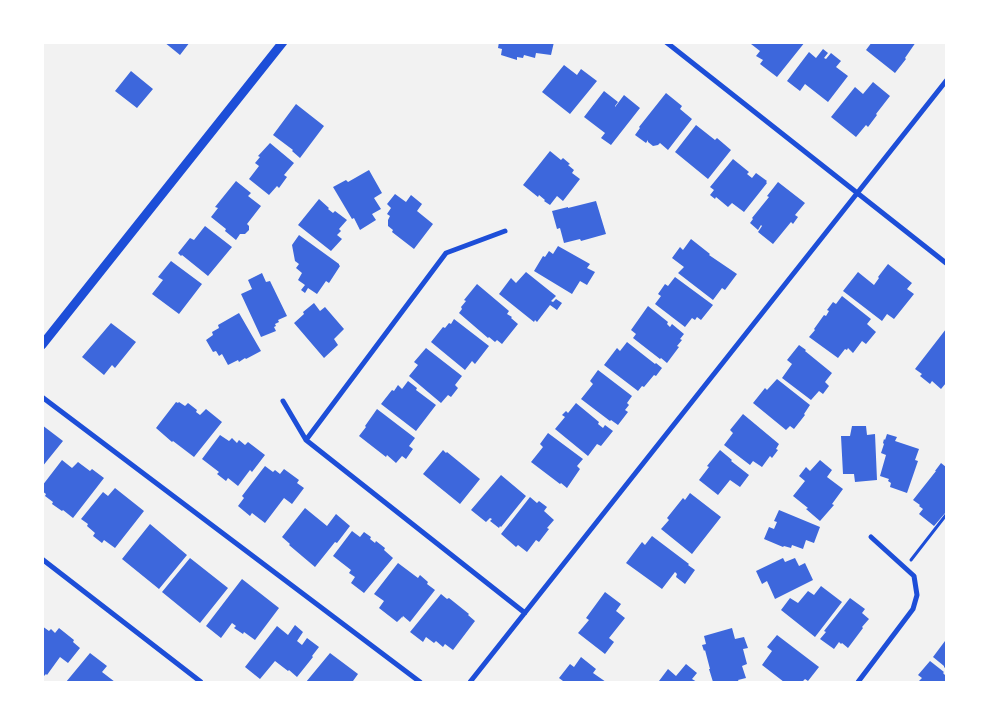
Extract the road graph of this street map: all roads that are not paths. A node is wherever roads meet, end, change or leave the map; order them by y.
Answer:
1 (283, 42) edge
2 (666, 42) edge
3 (946, 81) edge
4 (857, 193) junction
5 (504, 231) dead end
6 (946, 263) edge
7 (42, 345) edge
8 (42, 396) edge
9 (284, 401) dead end
10 (306, 440) junction
11 (871, 537) dead end
12 (42, 559) edge
13 (525, 613) junction
14 (200, 682) edge
15 (420, 682) edge
16 (470, 682) edge
17 (858, 682) edge

1 - 7 street
2 - 4 street
3 - 4 street
4 - 6 street
4 - 13 street
5 - 10 street
8 - 15 street
9 - 10 street
10 - 13 street
11 - 17 street
12 - 14 street
13 - 16 street

